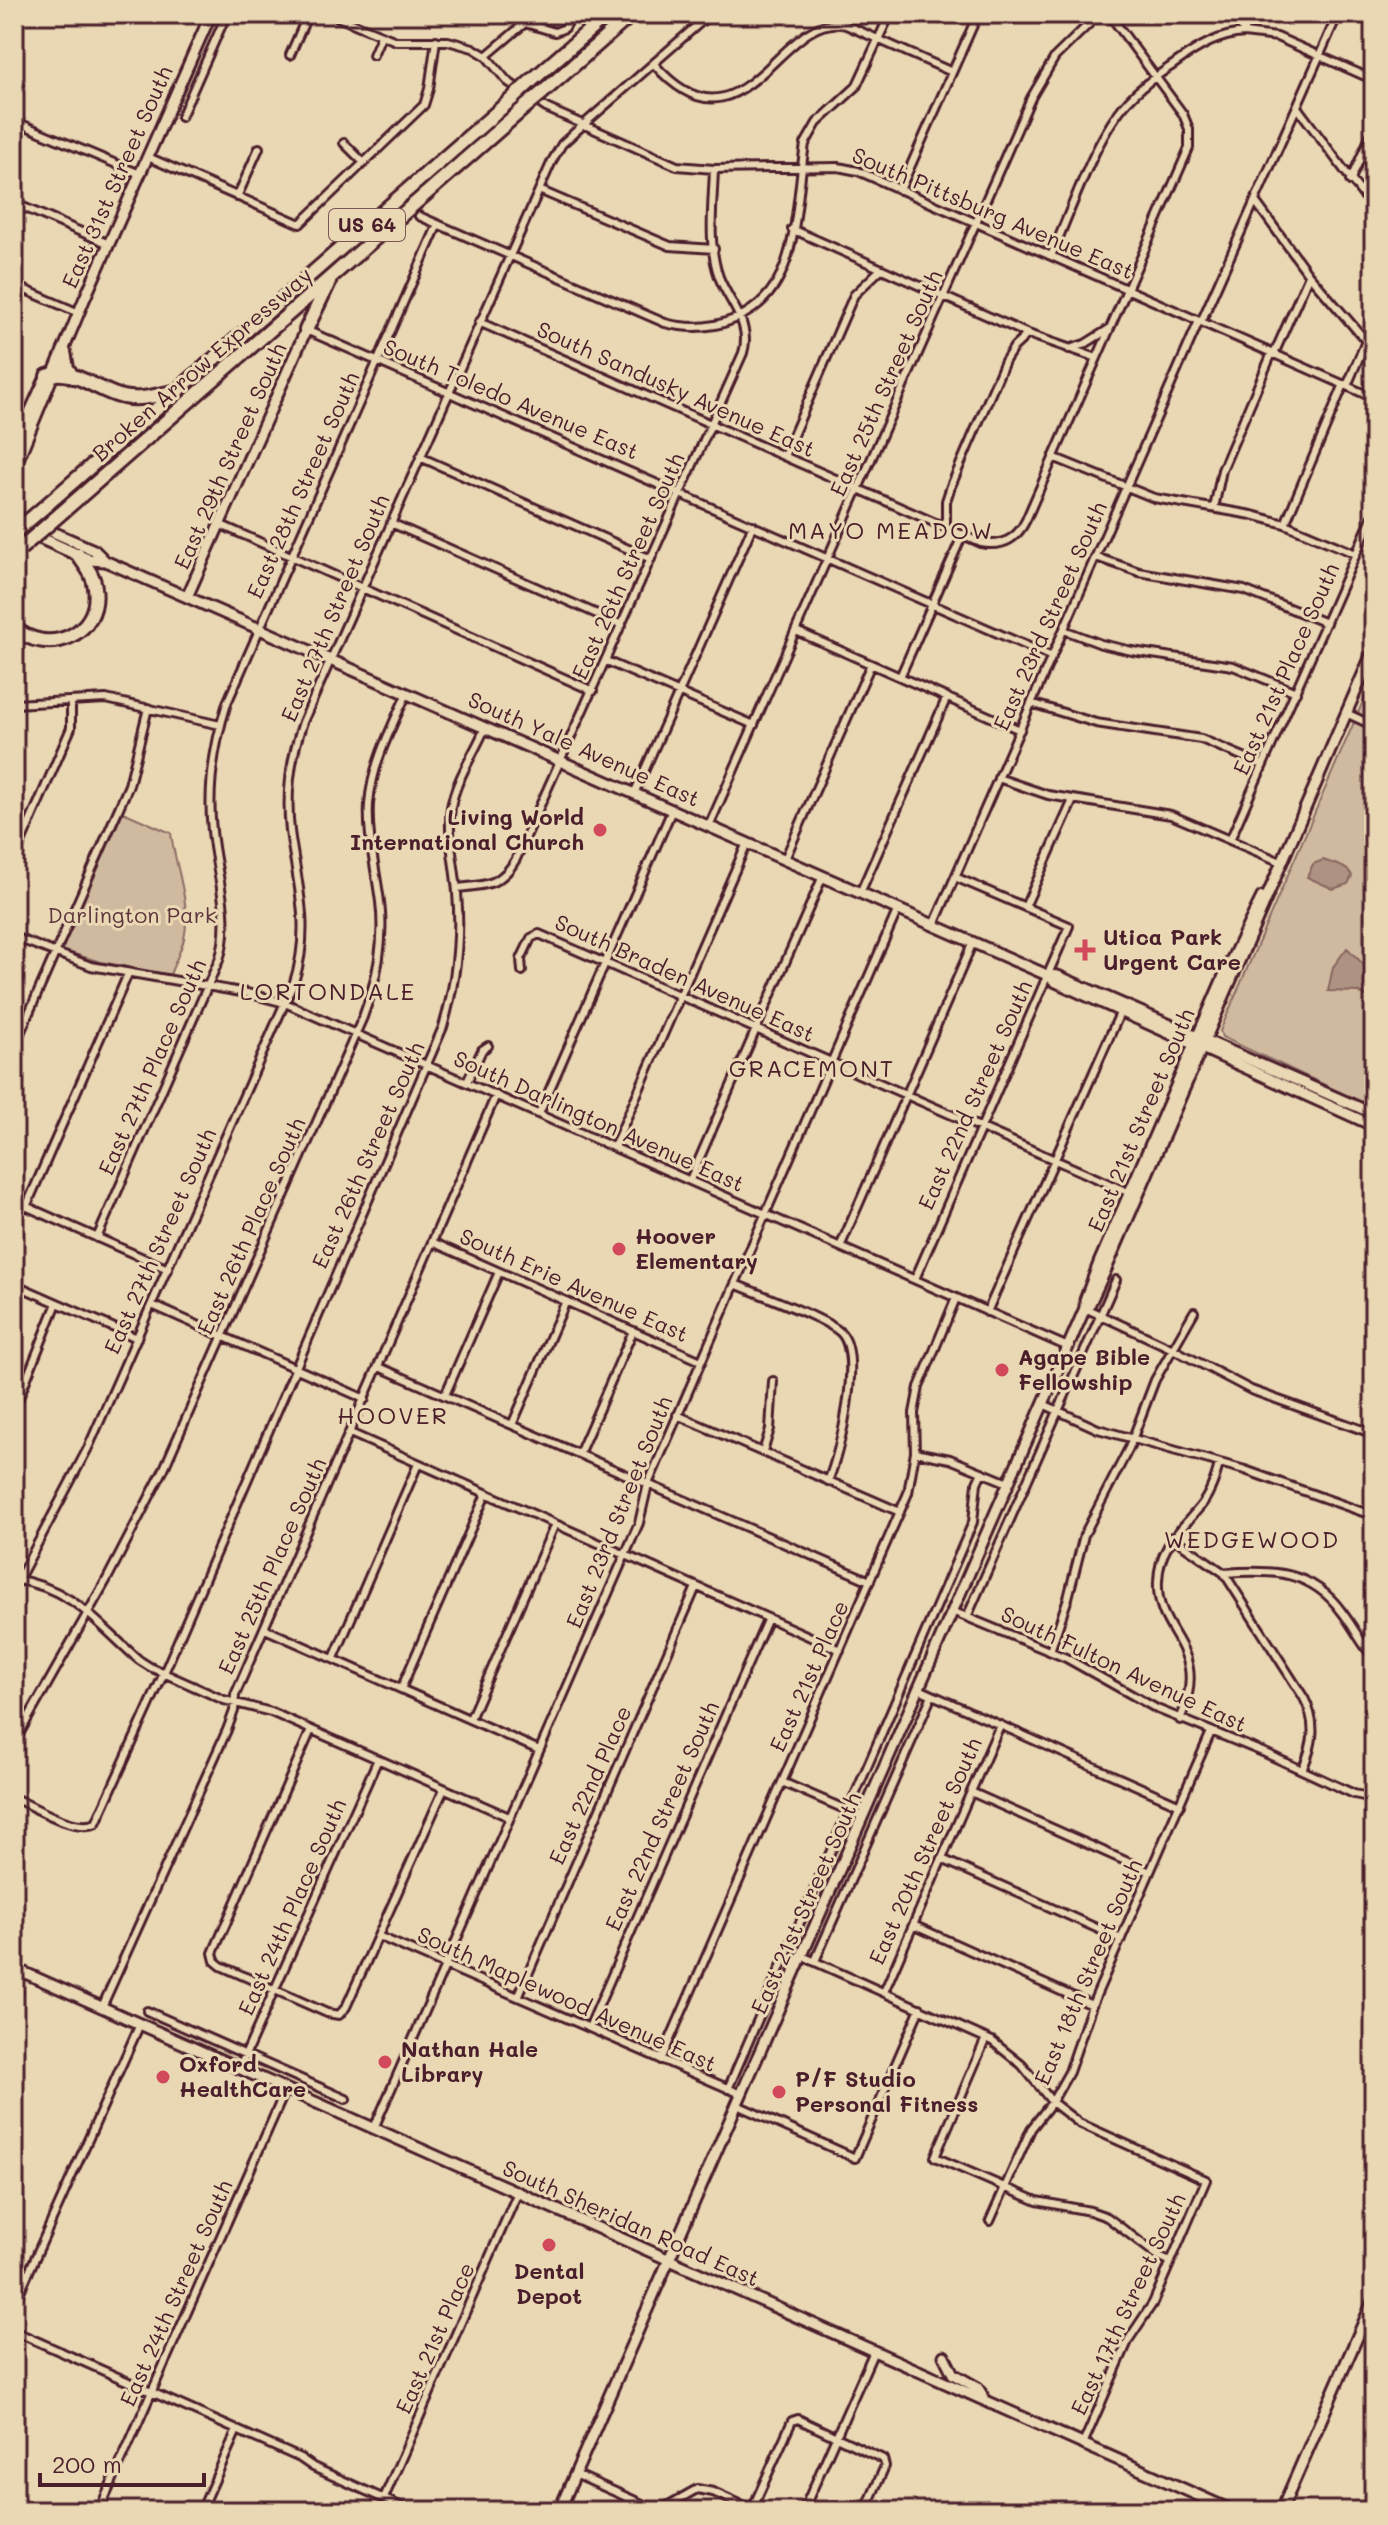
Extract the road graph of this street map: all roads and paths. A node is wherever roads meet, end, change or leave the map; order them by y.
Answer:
1 (213, 14) edge
2 (308, 14) edge
3 (330, 14) edge
4 (572, 14) edge
5 (608, 14) edge
6 (632, 14) edge
7 (710, 14) edge
8 (890, 14) edge
9 (978, 14) edge
10 (1099, 14) edge
11 (1109, 14) edge
12 (1235, 14) edge
13 (1249, 14) edge
14 (1338, 14) edge
15 (1244, 33) junction
16 (381, 36) junction
17 (879, 39) junction
18 (436, 40) junction
19 (290, 55) dead end
20 (373, 55) dead end
21 (486, 56) junction
22 (1319, 56) junction
23 (654, 64) junction
24 (952, 72) junction
25 (1156, 77) junction
26 (1374, 80) edge
27 (1297, 107) junction
28 (181, 117) dead end
29 (14, 121) edge
30 (583, 125) junction
31 (1374, 128) edge
32 (344, 143) dead end
33 (259, 148) dead end
34 (148, 157) junction
35 (364, 163) junction
36 (801, 167) junction
37 (714, 169) junction
38 (140, 174) junction
39 (1350, 181) junction
40 (539, 190) junction
41 (900, 190) junction
42 (237, 197) junction
43 (1255, 201) junction
44 (14, 203) edge
45 (1374, 210) edge
46 (419, 216) dead end
47 (976, 223) junction
48 (438, 224) junction
49 (792, 229) junction
50 (109, 244) junction
51 (714, 249) junction
52 (509, 256) junction
53 (1051, 256) junction
54 (881, 269) junction
55 (1309, 275) junction
56 (330, 279) junction
57 (14, 285) edge
58 (1127, 289) junction
59 (944, 297) junction
60 (79, 313) junction
61 (740, 317) junction
62 (479, 322) junction
63 (1200, 322) junction
64 (1110, 328) junction
65 (306, 330) junction
66 (1028, 334) junction
67 (1366, 341) junction
68 (1069, 349) junction
69 (1374, 350) edge
70 (64, 352) junction
71 (1273, 353) junction
72 (1097, 358) junction
73 (377, 362) junction
74 (51, 374) junction
75 (73, 377) junction
76 (1345, 385) junction
77 (176, 391) junction
78 (449, 392) junction
79 (1374, 398) edge
80 (711, 424) junction
81 (14, 448) edge
82 (784, 456) junction
83 (420, 457) junction
84 (1053, 457) junction
85 (14, 469) edge
86 (1126, 487) junction
87 (859, 489) junction
88 (680, 493) junction
89 (1214, 508) junction
90 (1374, 513) edge
91 (14, 515) edge
92 (391, 523) junction
93 (219, 524) junction
94 (1285, 524) junction
95 (753, 525) junction
96 (14, 526) edge
97 (946, 527) junction
98 (14, 533) edge
99 (963, 534) junction
100 (17, 552) edge
101 (1356, 554) junction
102 (78, 555) junction
103 (291, 555) junction
104 (1096, 557) junction
105 (827, 558) junction
106 (651, 559) junction
107 (105, 561) junction
108 (362, 588) junction
109 (187, 597) junction
110 (932, 604) junction
111 (1326, 623) junction
112 (622, 625) junction
113 (14, 627) edge
114 (259, 628) junction
115 (1064, 630) junction
116 (796, 631) junction
117 (1374, 649) edge
118 (1052, 657) junction
119 (330, 660) junction
120 (606, 661) junction
121 (871, 664) junction
122 (900, 677) junction
123 (593, 691) junction
124 (1296, 692) junction
125 (407, 693) junction
126 (680, 693) junction
127 (947, 697) junction
128 (71, 702) junction
129 (1031, 703) junction
130 (14, 704) edge
131 (148, 708) junction
132 (1346, 713) junction
133 (220, 725) junction
134 (754, 725) junction
135 (1374, 726) edge
136 (485, 728) junction
137 (1020, 730) junction
138 (560, 761) junction
139 (1263, 765) junction
140 (998, 778) junction
141 (634, 794) junction
142 (1073, 800) junction
143 (672, 810) junction
144 (709, 826) junction
145 (1230, 840) junction
146 (747, 843) junction
147 (14, 859) edge
148 (785, 859) junction
149 (1281, 862) junction
150 (823, 876) junction
151 (955, 877) junction
152 (457, 888) junction
153 (860, 893) junction
154 (1025, 907) junction
155 (898, 909) junction
156 (934, 925) junction
157 (14, 937) edge
158 (973, 942) junction
159 (55, 954) junction
160 (605, 962) junction
161 (522, 971) dead end
162 (128, 974) junction
163 (1047, 975) junction
164 (207, 986) junction
165 (681, 995) junction
166 (285, 1003) junction
167 (1120, 1013) junction
168 (757, 1029) junction
169 (356, 1034) junction
170 (1200, 1042) junction
171 (488, 1046) dead end
172 (14, 1047) edge
173 (832, 1062) junction
174 (428, 1065) junction
175 (467, 1082) junction
176 (496, 1095) junction
177 (906, 1095) junction
178 (539, 1114) junction
179 (1374, 1114) edge
180 (1374, 1126) edge
181 (980, 1127) junction
182 (614, 1147) junction
183 (1054, 1160) junction
184 (690, 1180) junction
185 (1135, 1192) junction
186 (14, 1201) edge
187 (26, 1207) junction
188 (766, 1214) junction
189 (97, 1238) junction
190 (432, 1242) junction
191 (840, 1247) junction
192 (168, 1269) junction
193 (499, 1272) junction
194 (915, 1279) junction
195 (1116, 1280) dead end
196 (14, 1284) edge
197 (735, 1284) junction
198 (956, 1298) junction
199 (566, 1301) junction
200 (57, 1303) junction
201 (152, 1305) junction
202 (1085, 1308) junction
203 (987, 1312) junction
204 (1194, 1312) dead end
205 (1100, 1315) junction
206 (633, 1331) junction
207 (222, 1337) junction
208 (137, 1338) junction
209 (1068, 1347) junction
210 (1173, 1349) junction
211 (701, 1361) junction
212 (379, 1367) junction
213 (294, 1368) junction
214 (773, 1381) dead end
215 (445, 1395) junction
216 (365, 1399) junction
217 (1043, 1404) junction
218 (14, 1410) edge
219 (1058, 1411) junction
220 (677, 1415) junction
221 (512, 1425) junction
222 (350, 1433) junction
223 (1374, 1434) edge
224 (1132, 1440) junction
225 (763, 1452) junction
226 (915, 1452) junction
227 (579, 1454) junction
228 (418, 1464) junction
229 (1219, 1464) junction
230 (982, 1472) junction
231 (828, 1481) junction
232 (1008, 1483) junction
233 (648, 1484) junction
234 (486, 1494) junction
235 (900, 1512) junction
236 (1374, 1516) edge
237 (555, 1524) junction
238 (1172, 1537) junction
239 (624, 1555) junction
240 (1224, 1573) junction
241 (16, 1579) edge
242 (870, 1581) junction
243 (696, 1587) junction
244 (14, 1588) edge
245 (952, 1611) junction
246 (87, 1612) junction
247 (967, 1617) junction
248 (768, 1618) junction
249 (265, 1629) junction
250 (840, 1650) junction
251 (1050, 1651) junction
252 (334, 1658) junction
253 (1374, 1658) edge
254 (164, 1673) junction
255 (401, 1689) junction
256 (919, 1689) junction
257 (932, 1695) junction
258 (234, 1703) junction
259 (470, 1719) junction
260 (1180, 1720) junction
261 (1000, 1725) junction
262 (311, 1730) junction
263 (1211, 1732) junction
264 (14, 1743) edge
265 (539, 1750) junction
266 (378, 1759) junction
267 (1302, 1770) junction
268 (782, 1782) junction
269 (1374, 1788) edge
270 (444, 1789) junction
271 (971, 1792) junction
272 (14, 1798) edge
273 (1180, 1805) junction
274 (850, 1811) junction
275 (509, 1817) junction
276 (863, 1817) junction
277 (942, 1859) junction
278 (1150, 1872) junction
279 (913, 1925) junction
280 (378, 1936) junction
281 (1121, 1939) junction
282 (802, 1956) junction
283 (815, 1961) junction
284 (445, 1965) junction
285 (14, 1968) edge
286 (15, 1985) edge
287 (274, 1990) junction
288 (884, 1992) junction
289 (518, 1997) junction
290 (14, 2002) edge
291 (1092, 2005) junction
292 (102, 2007) junction
293 (920, 2008) junction
294 (147, 2011) dead end
295 (140, 2024) junction
296 (589, 2028) junction
297 (986, 2038) junction
298 (246, 2055) junction
299 (661, 2060) junction
300 (239, 2069) junction
301 (286, 2089) junction
302 (728, 2089) junction
303 (741, 2094) junction
304 (346, 2099) dead end
305 (1052, 2102) junction
306 (737, 2105) junction
307 (374, 2128) junction
308 (1005, 2188) junction
309 (518, 2192) junction
310 (990, 2221) dead end
311 (670, 2260) junction
312 (1171, 2262) junction
313 (1374, 2299) edge
314 (14, 2305) edge
315 (14, 2331) edge
316 (874, 2351) junction
317 (944, 2356) dead end
318 (152, 2393) junction
319 (985, 2400) junction
320 (237, 2430) junction
321 (836, 2437) junction
322 (1083, 2444) junction
323 (575, 2474) junction
324 (384, 2498) junction
325 (754, 2510) edge
326 (99, 2511) edge
327 (201, 2511) edge
328 (411, 2511) edge
329 (559, 2511) edge
330 (801, 2511) edge
331 (865, 2511) edge
332 (1233, 2511) edge
333 (1281, 2511) edge

1 - 28 street, East 31st Street South
1 - 34 main road, East 31st Street South
2 - 19 street
3 - 16 street, South Pittsburg Avenue East
4 - 21 street
5 - 77 highway, Broken Arrow Expressway / US 64, bridge
6 - 56 highway, Broken Arrow Expressway / US 64, bridge
7 - 23 street, East 27th Street South
8 - 17 street
9 - 24 street
10 - 47 street, East 25th Street South
11 - 25 street
12 - 15 street
13 - 15 street
14 - 22 street, East 23rd Street South
15 - 22 street
15 - 25 street
16 - 18 street, South Pittsburg Avenue East
16 - 20 street
17 - 23 street
17 - 24 street
17 - 36 street
18 - 21 street, South Pittsburg Avenue East
18 - 35 street
21 - 30 street, South Pittsburg Avenue East
22 - 26 street
22 - 27 street, East 23rd Street South
23 - 30 street, East 27th Street South
24 - 41 street
25 - 53 street
25 - 58 street
27 - 39 street
27 - 43 street, East 23rd Street South
29 - 38 street
30 - 37 street, South Pittsburg Avenue East
30 - 40 street, East 27th Street South
31 - 39 street
32 - 35 street
33 - 42 street
34 - 38 main road, East 31st Street South
34 - 42 street
35 - 42 street
36 - 37 street, South Pittsburg Avenue East
36 - 41 street, South Pittsburg Avenue East
36 - 49 street
37 - 51 street
38 - 50 main road, East 31st Street South
39 - 45 street
40 - 51 street
40 - 52 street, East 27th Street South
41 - 47 street, South Pittsburg Avenue East
43 - 55 street
43 - 63 street, East 23rd Street South
44 - 50 street
46 - 48 street
47 - 53 street, South Pittsburg Avenue East
47 - 59 street, East 25th Street South
48 - 52 street
48 - 73 street, East 28th Street South
49 - 54 street
49 - 61 street
50 - 60 main road, East 31st Street South
51 - 61 street
52 - 61 street
52 - 62 street, East 27th Street South
53 - 58 street, South Pittsburg Avenue East
54 - 59 street
54 - 82 street
55 - 67 street
55 - 71 street
56 - 65 highway
56 - 100 highway, Broken Arrow Expressway / US 64, bridge
57 - 60 street
58 - 63 street, South Pittsburg Avenue East
58 - 64 street
59 - 66 street
59 - 87 street, East 25th Street South
60 - 70 main road, East 31st Street South
60 - 74 main road, East 31st Street South
61 - 80 street, East 26th Street South
62 - 78 street, East 27th Street South
62 - 80 street, South Sandusky Avenue East
63 - 71 street, South Pittsburg Avenue East
63 - 86 street, East 23rd Street South
64 - 68 street
64 - 72 street
65 - 73 street, South Toledo Avenue East
65 - 93 main road, East 29th Street South
66 - 68 street
66 - 97 street
67 - 69 street
67 - 76 street
68 - 72 street
70 - 74 main road, East 31st Street South
70 - 75 highway
71 - 76 street, South Pittsburg Avenue East
71 - 89 street
72 - 84 street
73 - 78 street, South Toledo Avenue East
73 - 103 street, East 28th Street South
74 - 75 highway
74 - 81 main road, East 31st Street South
74 - 85 main road, East 31st Street South
75 - 77 highway
76 - 79 street, South Pittsburg Avenue East
76 - 94 street
77 - 98 highway, Broken Arrow Expressway / US 64, bridge
78 - 83 street, East 27th Street South
78 - 88 street, South Toledo Avenue East
80 - 82 street, South Sandusky Avenue East
80 - 88 street, East 26th Street South
82 - 87 street, South Sandusky Avenue East
83 - 92 street, East 27th Street South
83 - 106 street
84 - 86 street
84 - 99 street, South Sandusky Avenue East
86 - 89 street
86 - 104 street, East 23rd Street South
87 - 97 street, South Sandusky Avenue East
87 - 105 street, East 25th Street South
88 - 95 street, South Toledo Avenue East
88 - 106 street, East 26th Street South
89 - 94 street
90 - 101 street, East 21st Place South
91 - 107 main road, South Yale Avenue East
92 - 108 street, East 27th Street South
92 - 112 street
93 - 103 street
93 - 109 main road, East 29th Street South
94 - 101 street
95 - 105 street, South Toledo Avenue East
95 - 126 street
96 - 102 main road, South Yale Avenue East
97 - 99 street, South Sandusky Avenue East
99 - 110 street
101 - 111 street, East 21st Place South
102 - 107 main road, South Yale Avenue East
102 - 113 highway
103 - 108 street
103 - 114 street, East 28th Street South
104 - 111 street
104 - 115 street, East 23rd Street South
105 - 110 street, South Toledo Avenue East
105 - 116 street, East 25th Street South
106 - 112 street, East 26th Street South
107 - 109 main road, South Yale Avenue East
108 - 119 street, East 27th Street South
108 - 123 street
109 - 114 main road, South Yale Avenue East
110 - 118 street, South Toledo Avenue East
110 - 122 street
111 - 124 street, East 21st Place South
112 - 120 street, East 26th Street South
114 - 119 main road, South Yale Avenue East
114 - 133 street, East 27th Place South
115 - 118 street, East 23rd Street South
115 - 124 street
116 - 121 street
116 - 134 street, East 25th Street South
117 - 132 main road, East 21st Street South
118 - 129 street, East 23rd Street South
119 - 125 main road, South Yale Avenue East
119 - 166 street, East 27th Street South
120 - 123 street, East 26th Street South
120 - 126 street
121 - 122 street
121 - 148 street
122 - 127 street
123 - 138 street, East 26th Street South
124 - 139 street, East 21st Place South
125 - 136 main road, South Yale Avenue East
125 - 169 street, East 26th Place South
126 - 134 street
126 - 141 street
127 - 137 street
127 - 153 street
128 - 130 street
128 - 131 street
128 - 147 street
129 - 137 street, East 23rd Street South
129 - 139 street
131 - 133 street
131 - 159 street
132 - 135 street
132 - 149 main road, East 21st Street South
133 - 164 street, East 27th Place South
134 - 144 street, East 25th Street South
136 - 138 main road, South Yale Avenue East
136 - 152 street
137 - 140 street, East 23rd Street South
138 - 141 main road, South Yale Avenue East
138 - 152 street, East 26th Street South
139 - 145 street, East 21st Place South
140 - 142 street
140 - 151 street, East 23rd Street South
141 - 143 main road, South Yale Avenue East
142 - 145 street
142 - 154 street
143 - 144 main road, South Yale Avenue East
143 - 160 street
144 - 146 main road, South Yale Avenue East
145 - 149 street
146 - 148 main road, South Yale Avenue East
146 - 165 street
148 - 150 main road, South Yale Avenue East
149 - 170 main road, East 21st Street South
150 - 153 main road, South Yale Avenue East
150 - 168 street
151 - 154 street
151 - 156 street, East 23rd Street South
152 - 174 street, East 26th Street South
153 - 155 main road, South Yale Avenue East
154 - 163 street, East 22nd Street South
155 - 156 main road, South Yale Avenue East
155 - 173 street, East 23rd Street South
156 - 158 main road, South Yale Avenue East
157 - 159 street, South Darlington Avenue East
158 - 163 main road, South Yale Avenue East
158 - 177 street
159 - 162 street, South Darlington Avenue East
159 - 172 street
160 - 161 street, South Braden Avenue East
160 - 165 street, South Braden Avenue East
160 - 178 street
162 - 164 street, South Darlington Avenue East
162 - 187 street
163 - 167 main road, South Yale Avenue East
163 - 170 main road, South Yale Avenue East
163 - 181 street, East 22nd Street South
164 - 166 street, South Darlington Avenue East
164 - 189 street, East 27th Place South
165 - 168 street, South Braden Avenue East
165 - 182 street
166 - 169 street, South Darlington Avenue East
166 - 192 street, East 27th Street South
167 - 170 main road, South Yale Avenue East
167 - 183 street
168 - 173 street, South Braden Avenue East
168 - 184 street
169 - 174 street, South Darlington Avenue East
169 - 207 street, East 26th Place South
170 - 179 main road, South Yale Avenue East
170 - 180 main road, South Yale Avenue East
170 - 185 main road, East 21st Street South
171 - 175 street
173 - 177 street, South Braden Avenue East
173 - 188 street, East 23rd Street South
174 - 175 street, South Darlington Avenue East
174 - 213 street, East 26th Street South
175 - 176 street, South Darlington Avenue East
176 - 178 street, South Darlington Avenue East
176 - 190 street, East 25th Place South
177 - 181 street, South Braden Avenue East
177 - 191 street
178 - 182 street, South Darlington Avenue East
181 - 183 street, South Braden Avenue East
181 - 194 street, East 22nd Street South
182 - 184 street, South Darlington Avenue East
183 - 185 street, South Braden Avenue East
183 - 203 street
184 - 188 street, South Darlington Avenue East
185 - 202 main road, East 21st Street South
186 - 187 street
187 - 189 street
188 - 191 street, South Darlington Avenue East
188 - 197 street, East 23rd Street South
189 - 192 street
190 - 193 street, South Erie Avenue East
190 - 212 street, East 25th Place South
191 - 194 street, South Darlington Avenue East
192 - 201 street, East 27th Street South
193 - 199 street, South Erie Avenue East
193 - 215 street
194 - 198 street, South Darlington Avenue East
195 - 205 street
196 - 200 street
197 - 211 street, East 23rd Street South
197 - 231 street
198 - 203 street, South Darlington Avenue East
198 - 226 street, East 21st Place
199 - 206 street, South Erie Avenue East
199 - 221 street
200 - 208 street
200 - 218 street
201 - 207 street
201 - 208 street, East 27th Street South
202 - 205 street
202 - 209 main road, East 21st Street South
203 - 209 street, South Darlington Avenue East
204 - 210 street
205 - 210 street
205 - 219 street
206 - 211 street, South Erie Avenue East
206 - 227 street
207 - 213 street
207 - 246 street, East 26th Place South
208 - 241 street, East 27th Street South
209 - 217 main road, East 21st Street South
210 - 223 street
210 - 224 street
211 - 220 street, East 23rd Street South
212 - 215 street
212 - 216 street, East 25th Place South
213 - 216 street
213 - 254 street, East 26th Street South
214 - 225 street
215 - 221 street
216 - 222 street, East 25th Place South
217 - 219 street
217 - 232 main road, East 21st Street South
219 - 224 street
219 - 247 street
220 - 225 street
220 - 233 street, East 23rd Street South
221 - 227 street
222 - 228 street
222 - 249 street, East 25th Place South
224 - 229 street
224 - 251 street
225 - 231 street
226 - 230 street
226 - 235 street, East 21st Place
227 - 233 street
228 - 234 street
228 - 252 street
229 - 236 street
229 - 238 street
230 - 232 street
230 - 274 street, East 21st Street South
231 - 235 street
232 - 245 main road, East 21st Street South
233 - 239 street, East 23rd Street South
233 - 242 street
234 - 237 street
234 - 255 street
235 - 242 street, East 21st Place
237 - 239 street
237 - 259 street
238 - 240 street
238 - 260 street
239 - 243 street
239 - 265 street, East 23rd Street South
240 - 253 street
240 - 267 street
241 - 244 street, East 27th Street South
241 - 246 street
242 - 250 street, East 21st Place
243 - 248 street
243 - 289 street, East 22nd Place
245 - 247 street, South Fulton Avenue East
245 - 256 main road, East 21st Street South
246 - 254 street
246 - 264 street, East 26th Place South
247 - 251 street, South Fulton Avenue East
248 - 250 street
248 - 296 street, East 22nd Street South
249 - 252 street
249 - 258 street, East 25th Place South
250 - 268 street, East 21st Place
251 - 260 street, South Fulton Avenue East
252 - 255 street
254 - 258 street
254 - 272 street, East 26th Street South
255 - 259 street
256 - 257 street
256 - 276 main road, East 21st Street South
257 - 261 street
257 - 283 street, East 21st Street South
258 - 262 street
258 - 292 street, East 25th Place South
259 - 265 street
260 - 263 street, South Fulton Avenue East
261 - 271 street, East 20th Street South
261 - 273 street
262 - 266 street
262 - 287 street
263 - 267 street, South Fulton Avenue East
263 - 273 street, East 18th Street South
265 - 275 street, East 23rd Street South
266 - 270 street
266 - 287 street, East 24th Place South
267 - 269 street, South Fulton Avenue East
268 - 274 street
268 - 299 street, East 21st Place
270 - 275 street
270 - 280 street
271 - 277 street, East 20th Street South
271 - 278 street
273 - 278 street, East 18th Street South
274 - 276 street
274 - 302 street, East 21st Street South
275 - 284 street, East 23rd Street South
276 - 282 main road, East 21st Street South
277 - 279 street, East 20th Street South
277 - 281 street
278 - 281 street, East 18th Street South
279 - 288 street, East 20th Street South
279 - 291 street
280 - 284 street, South Maplewood Avenue East
280 - 287 street
281 - 291 street, East 18th Street South
282 - 283 street
282 - 303 main road, East 21st Street South
283 - 288 street
284 - 289 street, South Maplewood Avenue East
284 - 307 street, East 23rd Street South
285 - 292 main road, South Sheridan Road East
286 - 290 street
287 - 298 street, East 24th Place South
288 - 293 street
289 - 296 street, South Maplewood Avenue East
291 - 305 street, East 18th Street South
292 - 295 main road, South Sheridan Road East
293 - 297 street
293 - 306 street
294 - 298 street
295 - 300 main road, South Sheridan Road East
295 - 314 street
296 - 299 street, South Maplewood Avenue East
297 - 305 street
297 - 308 street
298 - 300 street, East 24th Place South
298 - 304 street
299 - 302 street, South Maplewood Avenue East
300 - 301 main road, South Sheridan Road East
301 - 307 main road, South Sheridan Road East
301 - 318 street, East 24th Street South
302 - 303 street, South Maplewood Avenue East
303 - 306 main road, East 21st Street South
305 - 308 street, East 18th Street South
305 - 312 street, East 17th Street South
306 - 311 main road, East 21st Street South
307 - 309 main road, South Sheridan Road East
308 - 310 street, East 18th Street South
308 - 312 street
309 - 311 main road, South Sheridan Road East
309 - 324 street, East 21st Place
311 - 316 main road, South Sheridan Road East
311 - 323 main road, East 21st Street South
312 - 322 street, East 17th Street South
313 - 333 main road
315 - 318 street
316 - 319 main road, South Sheridan Road East
316 - 321 street
317 - 319 main road
318 - 320 street
318 - 326 street, East 24th Street South
319 - 322 main road, South Sheridan Road East
320 - 324 street
320 - 327 street
321 - 325 street
321 - 330 street
321 - 331 street
322 - 332 main road, South Sheridan Road East
323 - 325 street
323 - 329 main road, East 21st Street South
324 - 328 street

